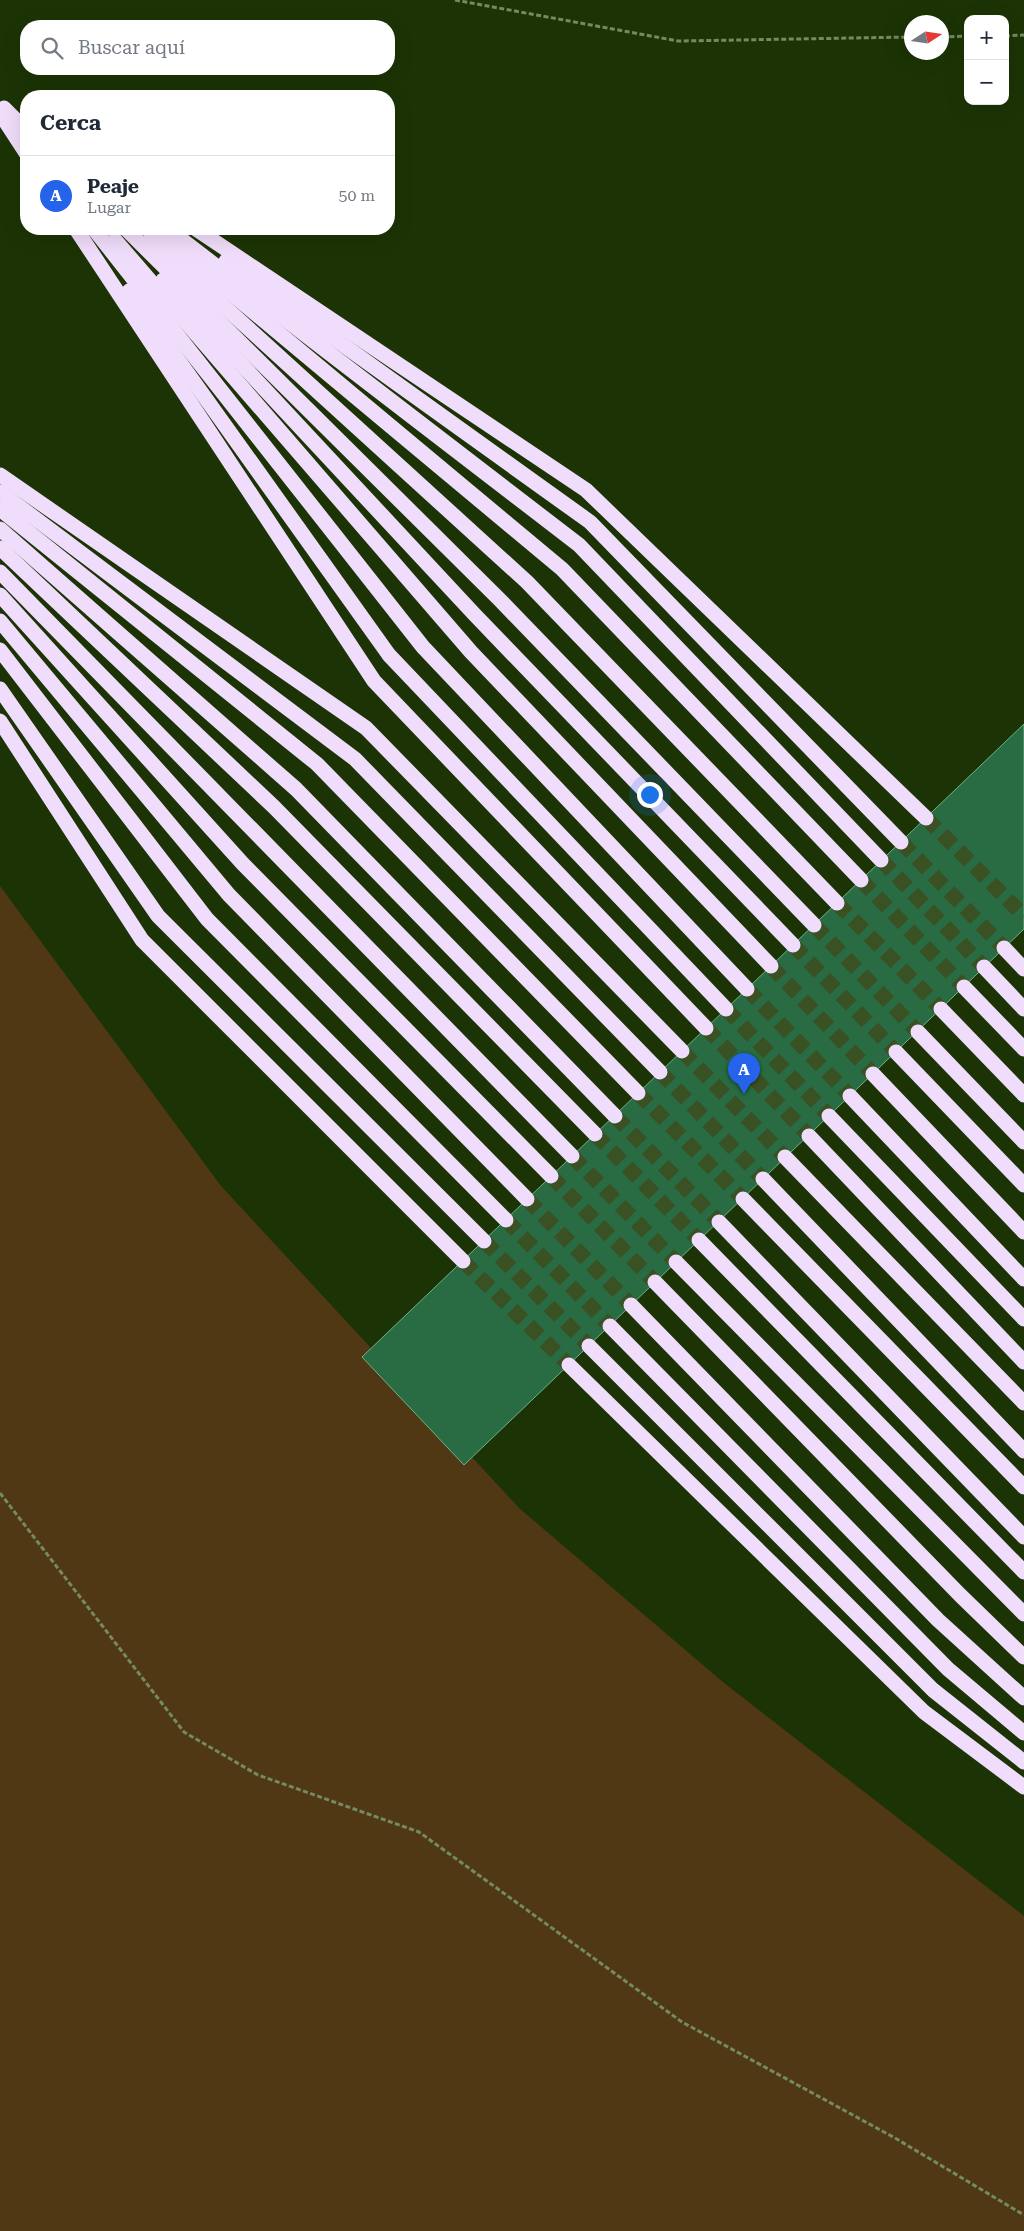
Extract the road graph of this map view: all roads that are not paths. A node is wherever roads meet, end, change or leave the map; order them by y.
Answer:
1 (0, 104) edge
2 (20, 120) edge
3 (20, 120) edge
4 (20, 133) edge
5 (20, 138) edge
6 (20, 142) edge
7 (80, 235) edge
8 (88, 235) edge
9 (99, 235) edge
10 (111, 235) edge
11 (121, 235) edge
12 (132, 235) edge
13 (146, 235) edge
14 (161, 235) edge
15 (176, 235) edge
16 (189, 235) edge
17 (205, 235) edge
18 (0, 475) edge
19 (0, 492) edge
20 (0, 509) edge
21 (0, 529) edge
22 (0, 548) edge
23 (0, 572) edge
24 (0, 595) edge
25 (0, 621) edge
26 (0, 650) edge
27 (0, 689) edge
28 (0, 721) edge
29 (926, 818) tunnel mouth
30 (901, 842) tunnel mouth
31 (881, 860) tunnel mouth
32 (861, 880) tunnel mouth
33 (837, 902) tunnel mouth
34 (814, 925) tunnel mouth
35 (793, 945) tunnel mouth
36 (1004, 948) tunnel mouth
37 (771, 966) tunnel mouth
38 (984, 968) tunnel mouth
39 (1024, 969) edge
40 (964, 986) tunnel mouth
41 (747, 989) tunnel mouth
42 (726, 1009) tunnel mouth
43 (941, 1009) tunnel mouth
44 (1024, 1009) edge
45 (706, 1028) tunnel mouth
46 (918, 1032) tunnel mouth
47 (1024, 1049) edge
48 (682, 1051) tunnel mouth
49 (896, 1052) tunnel mouth
50 (660, 1072) tunnel mouth
51 (873, 1074) tunnel mouth
52 (638, 1093) tunnel mouth
53 (1024, 1095) edge
54 (850, 1096) tunnel mouth
55 (615, 1116) tunnel mouth
56 (829, 1116) tunnel mouth
57 (595, 1134) tunnel mouth
58 (809, 1136) tunnel mouth
59 (1024, 1142) edge
60 (572, 1156) tunnel mouth
61 (785, 1158) tunnel mouth
62 (551, 1176) tunnel mouth
63 (763, 1179) tunnel mouth
64 (1024, 1185) edge
65 (527, 1199) tunnel mouth
66 (742, 1199) tunnel mouth
67 (506, 1220) tunnel mouth
68 (719, 1222) tunnel mouth
69 (1024, 1232) edge
70 (699, 1240) tunnel mouth
71 (484, 1241) tunnel mouth
72 (463, 1261) tunnel mouth
73 (676, 1262) tunnel mouth
74 (1024, 1279) edge
75 (655, 1282) tunnel mouth
76 (631, 1305) tunnel mouth
77 (1024, 1319) edge
78 (610, 1326) tunnel mouth
79 (589, 1346) tunnel mouth
80 (1024, 1362) edge
81 (569, 1365) tunnel mouth
82 (1024, 1402) edge
83 (1024, 1451) edge
84 (1024, 1487) edge
85 (1024, 1537) edge
86 (1024, 1572) edge
87 (1024, 1614) edge
88 (1024, 1657) edge
89 (1024, 1698) edge
90 (1024, 1733) edge
91 (1024, 1762) edge
92 (1024, 1787) edge

1 - 2 highway
1 - 3 highway
1 - 4 highway
1 - 5 highway
1 - 6 highway
7 - 45 highway
8 - 42 highway
9 - 41 highway
10 - 37 highway
11 - 35 highway
12 - 34 highway
13 - 33 highway
14 - 32 highway
15 - 31 highway
16 - 30 highway
17 - 29 highway
18 - 48 highway
19 - 50 highway
20 - 52 highway
21 - 55 highway
22 - 57 highway
23 - 60 highway
24 - 62 highway
25 - 65 highway
26 - 67 highway
27 - 71 highway
28 - 72 highway
36 - 39 highway
38 - 44 highway
40 - 47 highway
43 - 53 highway
46 - 59 highway
49 - 64 highway
51 - 69 highway
54 - 74 highway
56 - 77 highway
58 - 80 highway
61 - 82 highway
63 - 83 highway
66 - 84 highway
68 - 85 highway
70 - 86 highway
73 - 87 highway
75 - 88 highway
76 - 89 highway
78 - 90 highway
79 - 91 highway
81 - 92 highway

